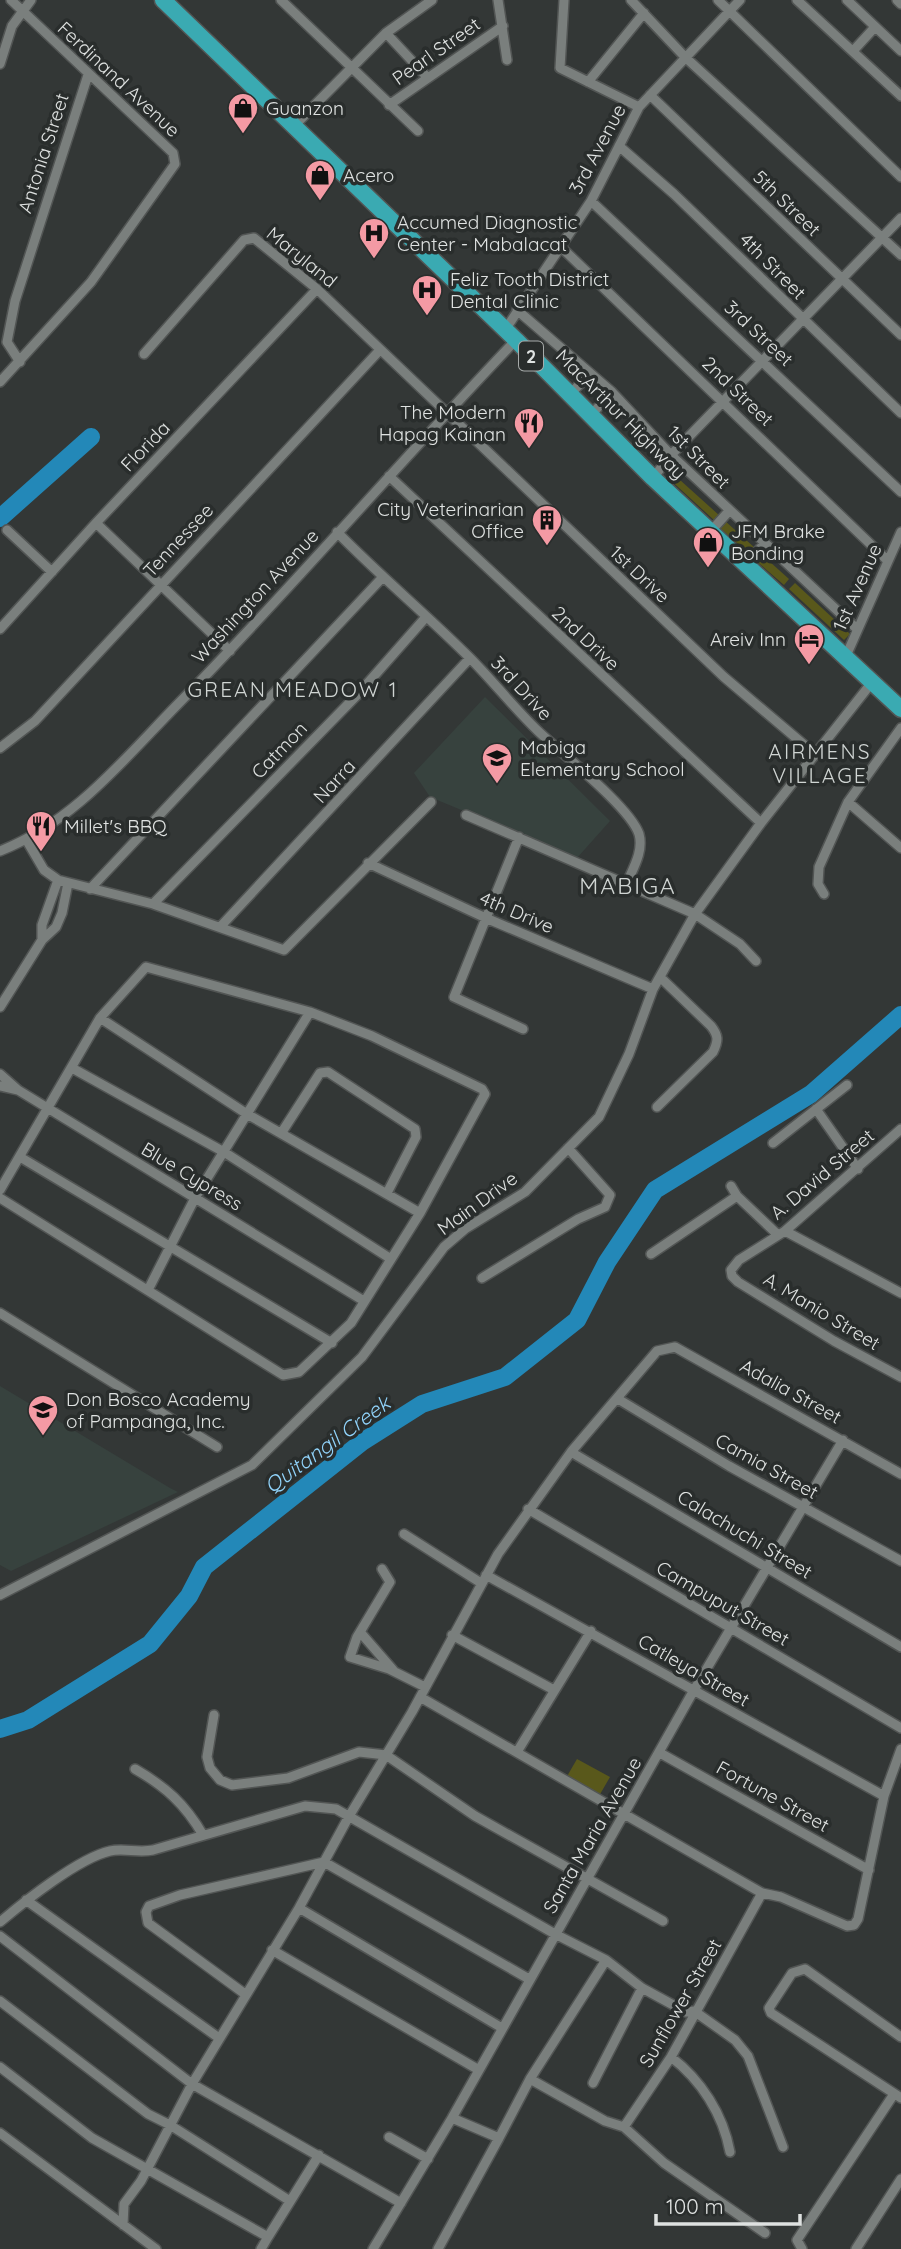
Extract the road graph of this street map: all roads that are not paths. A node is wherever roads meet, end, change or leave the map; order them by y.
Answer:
1 (10, 0) edge
2 (31, 0) edge
3 (163, 0) edge
4 (281, 0) edge
5 (432, 0) edge
6 (498, 0) edge
7 (564, 0) edge
8 (631, 0) edge
9 (718, 0) edge
10 (740, 0) edge
11 (797, 0) edge
12 (847, 0) edge
13 (897, 0) edge
14 (901, 4) edge
15 (21, 10) junction
16 (730, 11) junction
17 (643, 13) junction
18 (503, 26) junction
19 (875, 27) junction
20 (386, 33) junction
21 (853, 51) junction
22 (901, 51) edge
23 (685, 57) junction
24 (507, 60) dead end
25 (0, 64) edge
26 (352, 67) junction
27 (88, 75) junction
28 (427, 77) junction
29 (587, 82) junction
30 (650, 94) junction
31 (901, 96) edge
32 (389, 105) junction
33 (639, 107) junction
34 (294, 126) junction
35 (418, 131) dead end
36 (619, 146) junction
37 (901, 177) edge
38 (591, 201) junction
39 (901, 218) edge
40 (882, 237) junction
41 (562, 248) junction
42 (901, 255) edge
43 (842, 280) junction
44 (317, 289) junction
45 (517, 310) junction
46 (802, 320) junction
47 (510, 335) junction
48 (901, 335) edge
49 (379, 351) junction
50 (144, 354) dead end
51 (764, 361) junction
52 (20, 362) junction
53 (590, 374) junction
54 (0, 382) edge
55 (612, 392) junction
56 (570, 394) junction
57 (724, 401) junction
58 (448, 412) junction
59 (901, 413) edge
60 (591, 415) junction
61 (671, 455) junction
62 (388, 476) junction
63 (653, 478) junction
64 (901, 492) edge
65 (729, 511) junction
66 (96, 523) junction
67 (7, 530) dead end
68 (711, 531) junction
69 (337, 532) junction
70 (901, 532) edge
71 (764, 544) junction
72 (888, 561) junction
73 (747, 564) junction
74 (52, 572) junction
75 (382, 578) junction
76 (159, 586) junction
77 (426, 617) junction
78 (0, 629) edge
79 (857, 629) junction
80 (230, 651) junction
81 (846, 656) junction
82 (470, 657) junction
83 (873, 681) junction
84 (901, 709) edge
85 (901, 729) edge
86 (0, 748) edge
87 (815, 754) junction
88 (432, 802) dead end
89 (848, 802) junction
90 (466, 815) dead end
91 (761, 823) junction
92 (519, 837) junction
93 (27, 841) junction
94 (901, 848) edge
95 (0, 851) edge
96 (368, 863) junction
97 (63, 882) junction
98 (626, 885) junction
99 (90, 889) junction
100 (824, 894) dead end
101 (153, 904) junction
102 (695, 914) junction
103 (488, 919) junction
104 (221, 926) junction
105 (756, 961) dead end
106 (661, 978) junction
107 (653, 989) junction
108 (0, 1007) edge
109 (310, 1012) junction
110 (100, 1018) junction
111 (523, 1029) dead end
112 (72, 1068) junction
113 (0, 1074) edge
114 (847, 1085) dead end
115 (0, 1086) edge
116 (18, 1090) junction
117 (657, 1107) dead end
118 (48, 1108) junction
119 (816, 1109) junction
120 (247, 1114) junction
121 (901, 1129) edge
122 (282, 1132) junction
123 (773, 1143) dead end
124 (568, 1148) junction
125 (224, 1152) junction
126 (20, 1157) junction
127 (858, 1169) junction
128 (731, 1186) dead end
129 (0, 1190) edge
130 (387, 1193) junction
131 (737, 1196) junction
132 (0, 1198) edge
133 (195, 1198) junction
134 (421, 1213) junction
135 (781, 1233) junction
136 (169, 1246) junction
137 (651, 1254) dead end
138 (391, 1259) junction
139 (731, 1270) joint
140 (482, 1278) dead end
141 (149, 1288) junction
142 (900, 1291) edge
143 (365, 1301) junction
144 (0, 1313) edge
145 (331, 1343) junction
146 (901, 1377) edge
147 (618, 1399) junction
148 (843, 1440) junction
149 (216, 1447) dead end
150 (571, 1452) junction
151 (901, 1474) edge
152 (804, 1507) junction
153 (528, 1509) junction
154 (404, 1534) dead end
155 (901, 1561) edge
156 (382, 1569) dead end
157 (769, 1569) junction
158 (484, 1579) junction
159 (0, 1595) edge
160 (733, 1628) junction
161 (591, 1631) junction
162 (360, 1632) junction
163 (452, 1635) junction
164 (901, 1647) edge
165 (394, 1671) junction
166 (554, 1690) junction
167 (694, 1690) junction
168 (422, 1692) junction
169 (214, 1715) dead end
170 (901, 1728) edge
171 (901, 1749) edge
172 (517, 1752) junction
173 (660, 1753) junction
174 (386, 1755) junction
175 (135, 1769) dead end
176 (884, 1796) junction
177 (624, 1815) junction
178 (348, 1818) junction
179 (203, 1835) junction
180 (324, 1862) junction
181 (869, 1870) junction
182 (587, 1877) junction
183 (761, 1893) junction
184 (26, 1900) junction
185 (299, 1908) junction
186 (663, 1921) dead end
187 (0, 1922) edge
188 (555, 1934) junction
189 (0, 1936) edge
190 (272, 1950) junction
191 (607, 1960) junction
192 (529, 1979) junction
193 (642, 1988) junction
194 (245, 1994) junction
195 (0, 2001) edge
196 (694, 2011) junction
197 (502, 2028) junction
198 (901, 2037) edge
199 (219, 2038) junction
200 (671, 2057) junction
201 (0, 2067) edge
202 (478, 2070) junction
203 (530, 2079) junction
204 (593, 2083) dead end
205 (192, 2084) junction
206 (898, 2096) edge
207 (452, 2118) junction
208 (170, 2124) junction
209 (624, 2127) junction
210 (0, 2133) edge
211 (389, 2137) dead end
212 (499, 2138) junction
213 (783, 2147) dead end
214 (730, 2152) dead end
215 (318, 2155) junction
216 (428, 2159) junction
217 (147, 2168) junction
218 (901, 2179) edge
219 (290, 2201) junction
220 (401, 2203) junction
221 (124, 2204) junction
222 (104, 2210) junction
223 (123, 2225) junction
224 (765, 2233) dead end
225 (268, 2237) junction
226 (156, 2249) edge
227 (261, 2249) edge
228 (373, 2249) edge
229 (438, 2249) edge
230 (802, 2249) edge
231 (856, 2249) edge

1 - 15 street, Ferdinand Avenue
2 - 15 street
3 - 34 highway, MacArthur Highway / 2
4 - 26 street
5 - 20 street
6 - 18 street
7 - 29 street
8 - 17 street
9 - 16 street
10 - 16 street, 3rd Avenue
11 - 21 street
12 - 19 street
13 - 14 street
15 - 25 street
15 - 27 street, Ferdinand Avenue
16 - 23 street, 3rd Avenue
16 - 37 street
17 - 23 street
17 - 29 street
18 - 24 street
18 - 28 street, Pearl Street
19 - 21 street
19 - 22 street
20 - 26 street
20 - 28 street
21 - 31 street
23 - 30 street, 3rd Avenue
23 - 40 street
26 - 32 street
26 - 34 street
27 - 52 street, Antonia Street
27 - 52 street, Ferdinand Avenue
28 - 32 street, Pearl Street
29 - 33 street
30 - 33 street, 3rd Avenue
30 - 43 street, 5th Street
32 - 35 street
33 - 36 street, 3rd Avenue
34 - 47 highway, MacArthur Highway / 2
36 - 38 street, 3rd Avenue
36 - 46 street, 4th Street
38 - 41 street, 3rd Avenue
38 - 51 street, 3rd Street
39 - 40 street
40 - 42 street
40 - 43 street
41 - 45 street, 3rd Avenue
41 - 57 street, 2nd Street
43 - 46 street
43 - 48 street, 5th Street
44 - 49 street, Maryland
44 - 50 street, Maryland
44 - 66 street, Florida
45 - 47 street, 3rd Avenue
45 - 53 street, 1st Street
46 - 51 street
46 - 59 street, 4th Street
47 - 56 highway, MacArthur Highway / 2
47 - 58 street, Washington Avenue
49 - 58 street, Maryland
49 - 76 street, Tennessee
51 - 57 street
51 - 64 street, 3rd Street
52 - 54 street
53 - 55 street, 1st Street
53 - 56 street
55 - 60 street
55 - 61 street, 1st Street
56 - 60 highway, MacArthur Highway / 2
57 - 61 street
57 - 72 street, 2nd Street
58 - 62 street, Washington Avenue
58 - 87 street, 1st Drive
60 - 63 highway, MacArthur Highway / 2
61 - 63 street
61 - 65 street, 1st Street
62 - 69 street, Washington Avenue
62 - 91 street, 2nd Drive
63 - 68 highway, MacArthur Highway / 2
65 - 68 street
65 - 71 street, 1st Street
66 - 74 street, Florida
66 - 76 street
67 - 74 street
68 - 73 highway, MacArthur Highway / 2
69 - 75 street, 3rd Drive
69 - 80 street, Washington Avenue
70 - 72 street, 1st Avenue
71 - 73 street
71 - 79 street, 1st Street
72 - 79 street, 1st Avenue
73 - 81 highway, MacArthur Highway / 2
74 - 78 street, Florida
75 - 77 street, 3rd Drive
75 - 99 street
76 - 80 street
76 - 86 street, Tennessee
77 - 82 street, 3rd Drive
77 - 101 street, Catmon
79 - 81 street, 1st Avenue
80 - 93 street, Washington Avenue
81 - 83 highway, MacArthur Highway / 2
82 - 98 street, 3rd Drive
82 - 104 street, Narra
83 - 84 highway, MacArthur Highway / 2
83 - 87 street, Main Drive
85 - 89 street
87 - 91 street, Main Drive
88 - 96 street
89 - 94 street
89 - 100 street
90 - 92 street
91 - 102 street, Main Drive
92 - 98 street
92 - 103 street
93 - 95 street, Washington Avenue
93 - 97 street
96 - 103 street, 4th Drive
96 - 104 street
97 - 99 street
97 - 108 street
98 - 102 street
99 - 101 street
101 - 104 street
102 - 105 street
102 - 106 street, Main Drive
103 - 107 street, 4th Drive
103 - 111 street
106 - 107 street, Main Drive
106 - 117 street
107 - 124 street, Main Drive
109 - 110 street
109 - 120 street
109 - 134 street
110 - 112 street
110 - 120 street
112 - 118 street
112 - 125 street
113 - 116 street
114 - 119 street
115 - 116 street, Blue Cypress
116 - 118 street, Blue Cypress
118 - 126 street
118 - 133 street, Blue Cypress
119 - 123 street
119 - 127 street
120 - 122 street
120 - 125 street
121 - 127 street, A. David Street
122 - 130 street
122 - 130 street
124 - 140 street
124 - 159 street, Main Drive
125 - 133 street
125 - 138 street
126 - 129 street
126 - 136 street
127 - 135 street, A. David Street
128 - 131 street
130 - 134 street
131 - 135 street
131 - 137 street
132 - 141 street
133 - 136 street
133 - 143 street, Blue Cypress
134 - 138 street
135 - 139 street, A. David Street
135 - 142 street
136 - 141 street
136 - 145 street
138 - 143 street
139 - 146 street, A. Manio Street
141 - 145 street
143 - 145 street
144 - 149 street
147 - 148 street, Adalia Street
147 - 150 street
147 - 152 street, Camia Street
148 - 151 street, Adalia Street
148 - 152 street, Santa Maria Avenue
150 - 153 street
150 - 157 street, Calachuchi Street
152 - 155 street, Camia Street
152 - 157 street, Santa Maria Avenue
153 - 158 street
153 - 160 street, Campuput Street
154 - 158 street, Catleya Street
156 - 162 street
157 - 160 street, Santa Maria Avenue
157 - 164 street, Calachuchi Street
158 - 161 street, Catleya Street
158 - 163 street
160 - 167 street, Santa Maria Avenue
160 - 170 street, Campuput Street
161 - 166 street
161 - 167 street, Catleya Street
162 - 165 street
162 - 165 street
163 - 166 street
163 - 168 street
165 - 168 street
166 - 172 street
167 - 173 street, Santa Maria Avenue
167 - 176 street, Catleya Street
168 - 172 street
168 - 174 street
169 - 174 street
171 - 176 street
172 - 177 street
173 - 177 street, Santa Maria Avenue
173 - 181 street, Fortune Street
174 - 178 street
174 - 182 street
175 - 179 street
176 - 181 street
177 - 182 street, Santa Maria Avenue
177 - 183 street
178 - 179 street
178 - 180 street
178 - 188 street
179 - 184 street
180 - 185 street
180 - 192 street
180 - 194 street
181 - 183 street
182 - 186 street
182 - 188 street, Santa Maria Avenue
183 - 196 street, Sunflower Street
184 - 187 street
184 - 199 street
185 - 190 street
185 - 197 street
188 - 191 street
188 - 192 street, Santa Maria Avenue
189 - 205 street
190 - 194 street
190 - 202 street
191 - 193 street
191 - 203 street
192 - 197 street, Santa Maria Avenue
193 - 196 street
193 - 204 street
194 - 199 street
195 - 208 street
196 - 200 street, Sunflower Street
196 - 213 street
197 - 202 street, Santa Maria Avenue
198 - 206 street
199 - 205 street
200 - 209 street, Sunflower Street
200 - 214 street
201 - 217 street
202 - 207 street, Santa Maria Avenue
203 - 209 street
203 - 212 street
205 - 208 street
205 - 215 street
206 - 230 street
207 - 212 street
207 - 216 street, Santa Maria Avenue
208 - 217 street
208 - 219 street
209 - 224 street
210 - 222 street
211 - 216 street
212 - 229 street
215 - 219 street
215 - 220 street
216 - 220 street, Santa Maria Avenue
217 - 221 street
217 - 225 street
218 - 231 street
219 - 225 street
220 - 228 street, Santa Maria Avenue
221 - 222 street
221 - 223 street
222 - 223 street
223 - 226 street
225 - 227 street

